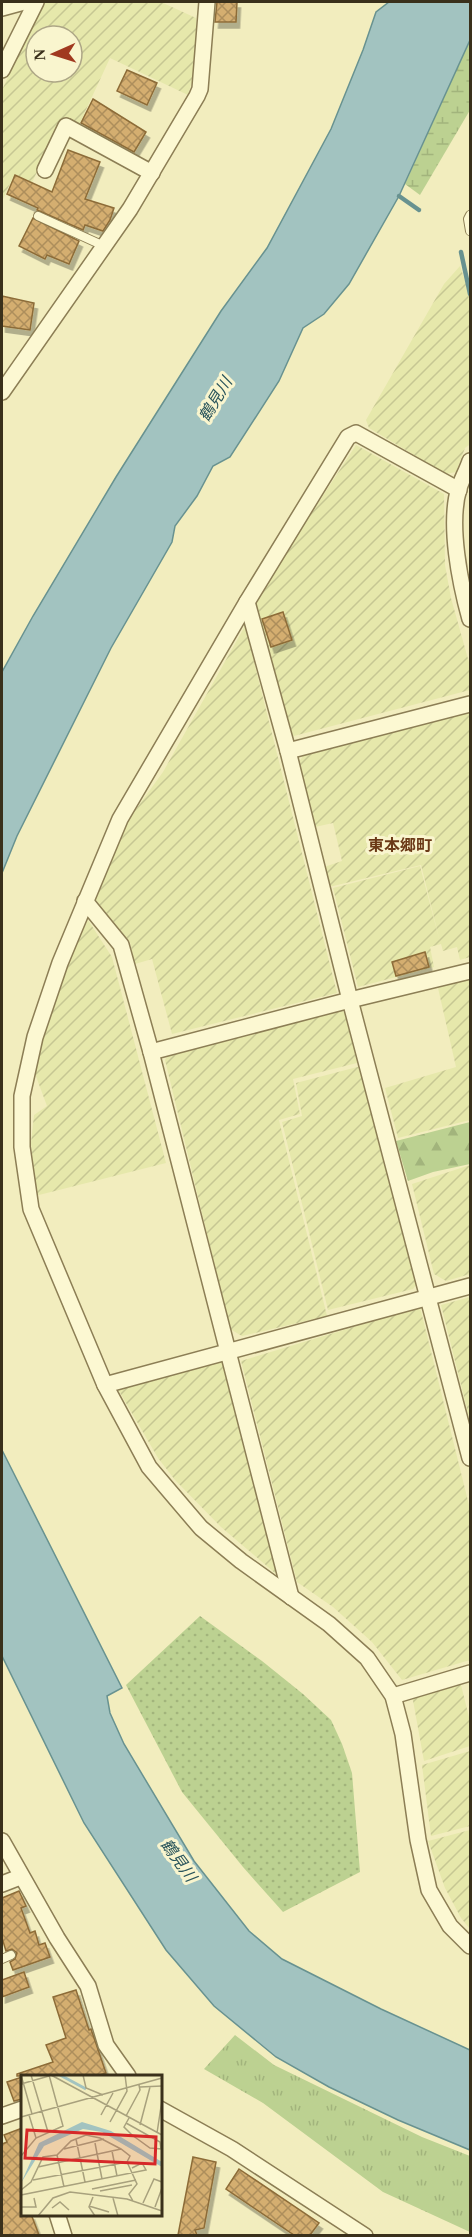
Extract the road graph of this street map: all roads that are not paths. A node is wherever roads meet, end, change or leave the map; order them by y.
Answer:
1 (24, 2) edge
2 (36, 2) edge
3 (207, 2) edge
4 (2, 9) edge
5 (2, 70) edge
6 (45, 170) dead end
7 (152, 173) junction
8 (471, 215) edge
9 (38, 216) dead end
10 (471, 231) edge
11 (105, 246) junction
12 (2, 392) edge
13 (471, 461) edge
14 (459, 490) junction
15 (247, 602) junction
16 (471, 619) edge
17 (471, 704) edge
18 (288, 751) junction
19 (85, 901) junction
20 (471, 971) edge
21 (350, 1000) junction
22 (151, 1052) junction
23 (471, 1286) edge
24 (428, 1298) junction
25 (228, 1352) junction
26 (105, 1385) junction
27 (471, 1458) edge
28 (291, 1597) junction
29 (471, 1673) edge
30 (393, 1696) junction
31 (2, 1841) edge
32 (20, 1877) junction
33 (2, 1884) edge
34 (471, 1946) edge
35 (11, 1955) dead end
36 (2, 1959) edge
37 (125, 2075) edge
38 (162, 2110) edge
39 (21, 2112) edge
40 (2, 2116) edge
41 (58, 2216) edge
42 (64, 2235) edge
43 (365, 2235) edge

1 - 4 street
2 - 5 street
3 - 7 street
6 - 7 street
7 - 11 street
8 - 10 lane
9 - 11 lane
11 - 12 street
13 - 14 street
14 - 15 street
14 - 16 street
15 - 18 street
15 - 19 street
17 - 18 street
18 - 21 street
19 - 22 street
19 - 26 street
20 - 21 street
21 - 22 street
21 - 24 street
22 - 25 street
23 - 24 street
24 - 25 street
24 - 27 street
25 - 26 street
25 - 28 street
26 - 28 street
28 - 30 street
29 - 30 street
30 - 34 street
31 - 32 street
32 - 33 street
32 - 37 street
35 - 36 lane
38 - 43 street
39 - 40 street
41 - 42 street

